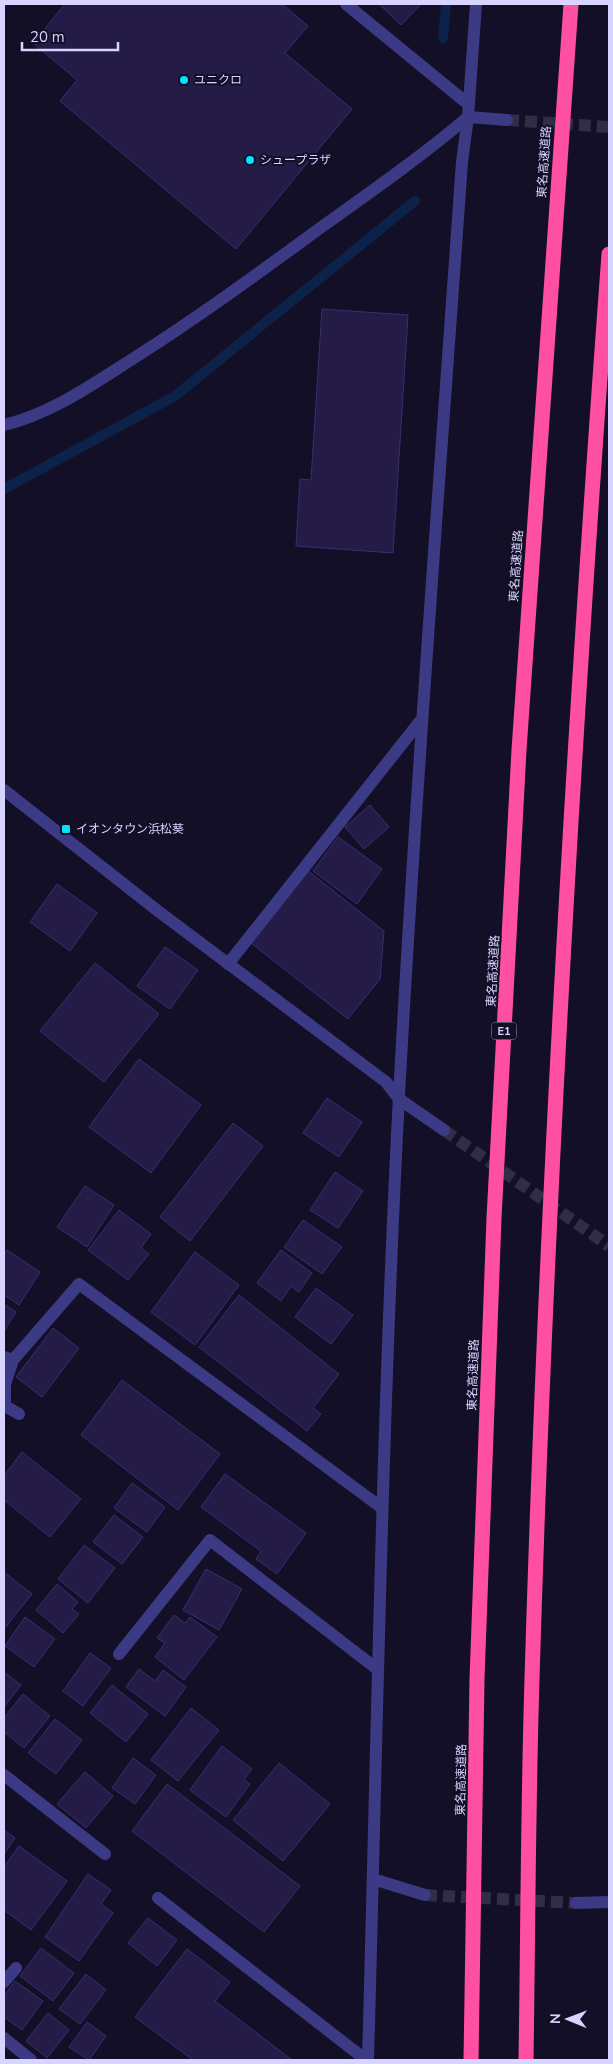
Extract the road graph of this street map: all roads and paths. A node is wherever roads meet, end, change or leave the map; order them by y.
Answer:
1 (346, 4) edge
2 (476, 4) edge
3 (571, 4) edge
4 (468, 104) junction
5 (468, 117) junction
6 (507, 120) tunnel mouth
7 (609, 254) edge
8 (4, 425) edge
9 (421, 720) junction
10 (4, 790) edge
11 (228, 964) junction
12 (399, 1099) junction
13 (444, 1130) tunnel mouth
14 (8, 1359) edge
15 (19, 1414) dead end
16 (382, 1508) junction
17 (119, 1654) dead end
18 (377, 1670) junction
19 (4, 1774) edge
20 (105, 1854) dead end
21 (373, 1879) junction
22 (425, 1895) tunnel mouth
23 (158, 1898) dead end
24 (609, 1902) edge
25 (576, 1903) tunnel mouth
26 (16, 1968) dead end
27 (4, 1982) edge
28 (4, 2038) edge
29 (30, 2060) edge
30 (367, 2060) edge
31 (471, 2060) edge
32 (526, 2060) edge

1 - 4 street
2 - 4 street
3 - 31 highway, 東名高速道路 / E1
4 - 5 street
5 - 6 street
5 - 8 street
5 - 9 street
7 - 32 highway
9 - 11 street
9 - 12 street
10 - 11 street
11 - 12 street
12 - 13 street
12 - 16 street
14 - 15 street
14 - 16 street
16 - 18 street
17 - 18 street
18 - 21 street
19 - 20 street
21 - 22 street
21 - 30 street
23 - 30 street
24 - 25 street
26 - 27 street
28 - 29 street

